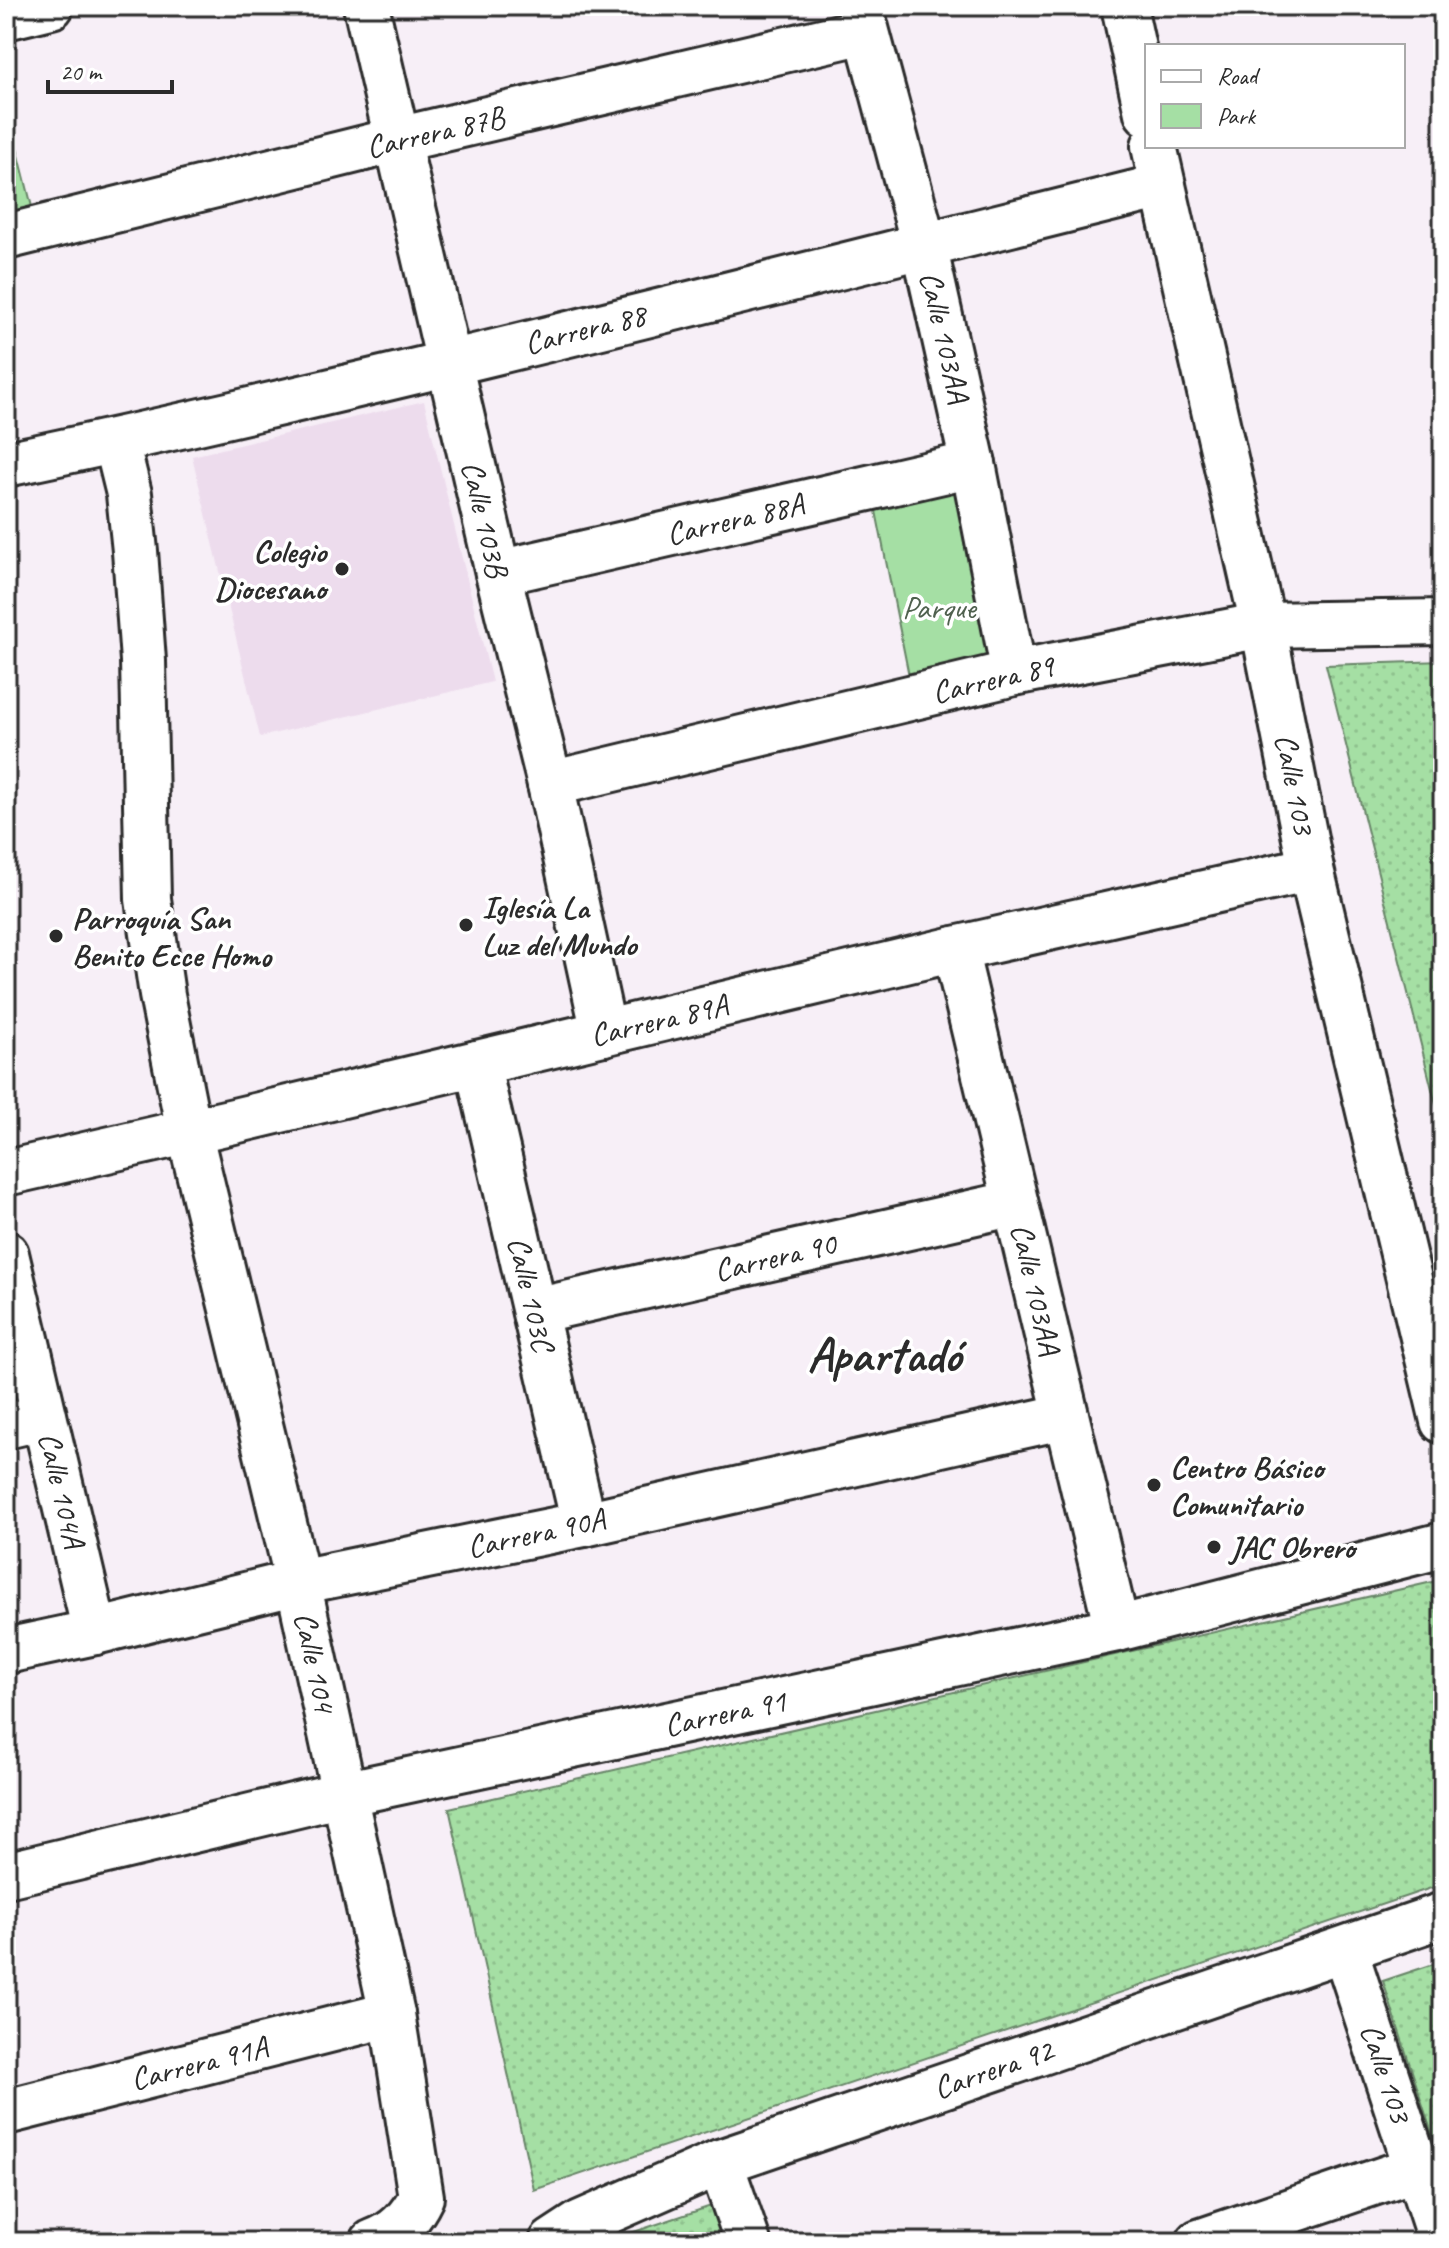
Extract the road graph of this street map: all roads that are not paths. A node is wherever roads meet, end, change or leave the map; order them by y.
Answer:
1 (51, 6) edge
2 (366, 6) edge
3 (1124, 6) edge
4 (6, 17) edge
5 (862, 19) edge
6 (1145, 104) edge
7 (397, 140) junction
8 (1158, 166) edge
9 (6, 237) edge
10 (924, 245) junction
11 (448, 363) junction
12 (116, 441) junction
13 (6, 464) edge
14 (973, 464) junction
15 (498, 573) junction
16 (1443, 622) edge
17 (1263, 625) junction
18 (1014, 673) junction
19 (550, 784) junction
20 (1311, 869) junction
21 (955, 949) junction
22 (604, 1033) junction
23 (477, 1063) junction
24 (189, 1131) junction
25 (6, 1173) edge
26 (1015, 1203) junction
27 (6, 1254) edge
28 (535, 1311) junction
29 (1066, 1416) junction
30 (25, 1421) edge
31 (1443, 1421) edge
32 (584, 1524) junction
33 (1443, 1545) edge
34 (298, 1582) junction
35 (1117, 1629) junction
36 (95, 1632) junction
37 (6, 1651) edge
38 (343, 1794) junction
39 (6, 1875) edge
40 (1443, 1915) edge
41 (1345, 1950) junction
42 (392, 2014) junction
43 (6, 2112) edge
44 (720, 2162) junction
45 (1417, 2168) junction
46 (373, 2242) edge
47 (552, 2242) edge
48 (748, 2242) edge
49 (1199, 2242) edge
50 (1441, 2242) edge

1 - 4 street
2 - 7 street, Calle 103B
3 - 6 street
5 - 7 street, Carrera 87B
5 - 10 street, Calle 103AA
7 - 9 street, Carrera 87B
7 - 11 street, Calle 103B
8 - 10 street, Carrera 88
8 - 17 street, Calle 103
10 - 11 street, Carrera 88
10 - 14 street, Calle 103AA
11 - 12 street, Carrera 88
11 - 15 street, Calle 103B
12 - 13 street, Carrera 88
12 - 24 street, Calle 104
14 - 15 street, Carrera 88A
14 - 18 street, Calle 103AA
15 - 19 street, Calle 103B
16 - 17 street, Carrera 89
17 - 18 street, Carrera 89
17 - 20 street, Calle 103
18 - 19 street, Carrera 89
19 - 22 street, Calle 103B
20 - 21 street, Carrera 89A
20 - 31 street, Calle 103
21 - 22 street, Carrera 89A
21 - 26 street, Calle 103AA
22 - 23 street, Carrera 89A
23 - 24 street, Carrera 89A
23 - 28 street, Calle 103C
24 - 25 street, Carrera 89A
24 - 34 street, Calle 104
26 - 28 street, Carrera 90
26 - 29 street, Calle 103AA
27 - 30 street, Calle 104A
28 - 32 street, Calle 103C
29 - 32 street, Carrera 90A
29 - 35 street, Calle 103AA
30 - 36 street, Calle 104A
32 - 34 street, Carrera 90A
33 - 35 street, Carrera 91
34 - 36 street, Carrera 90A
34 - 38 street, Calle 104
35 - 38 street, Carrera 91
36 - 37 street, Carrera 90A
38 - 39 street, Carrera 91
38 - 42 street, Calle 104
40 - 41 street, Carrera 92
41 - 44 street, Carrera 92
41 - 45 street, Calle 103
42 - 43 street, Carrera 91A
42 - 46 street, Calle 104
44 - 47 street, Carrera 92
44 - 48 street
45 - 49 street
45 - 50 street, Calle 103

